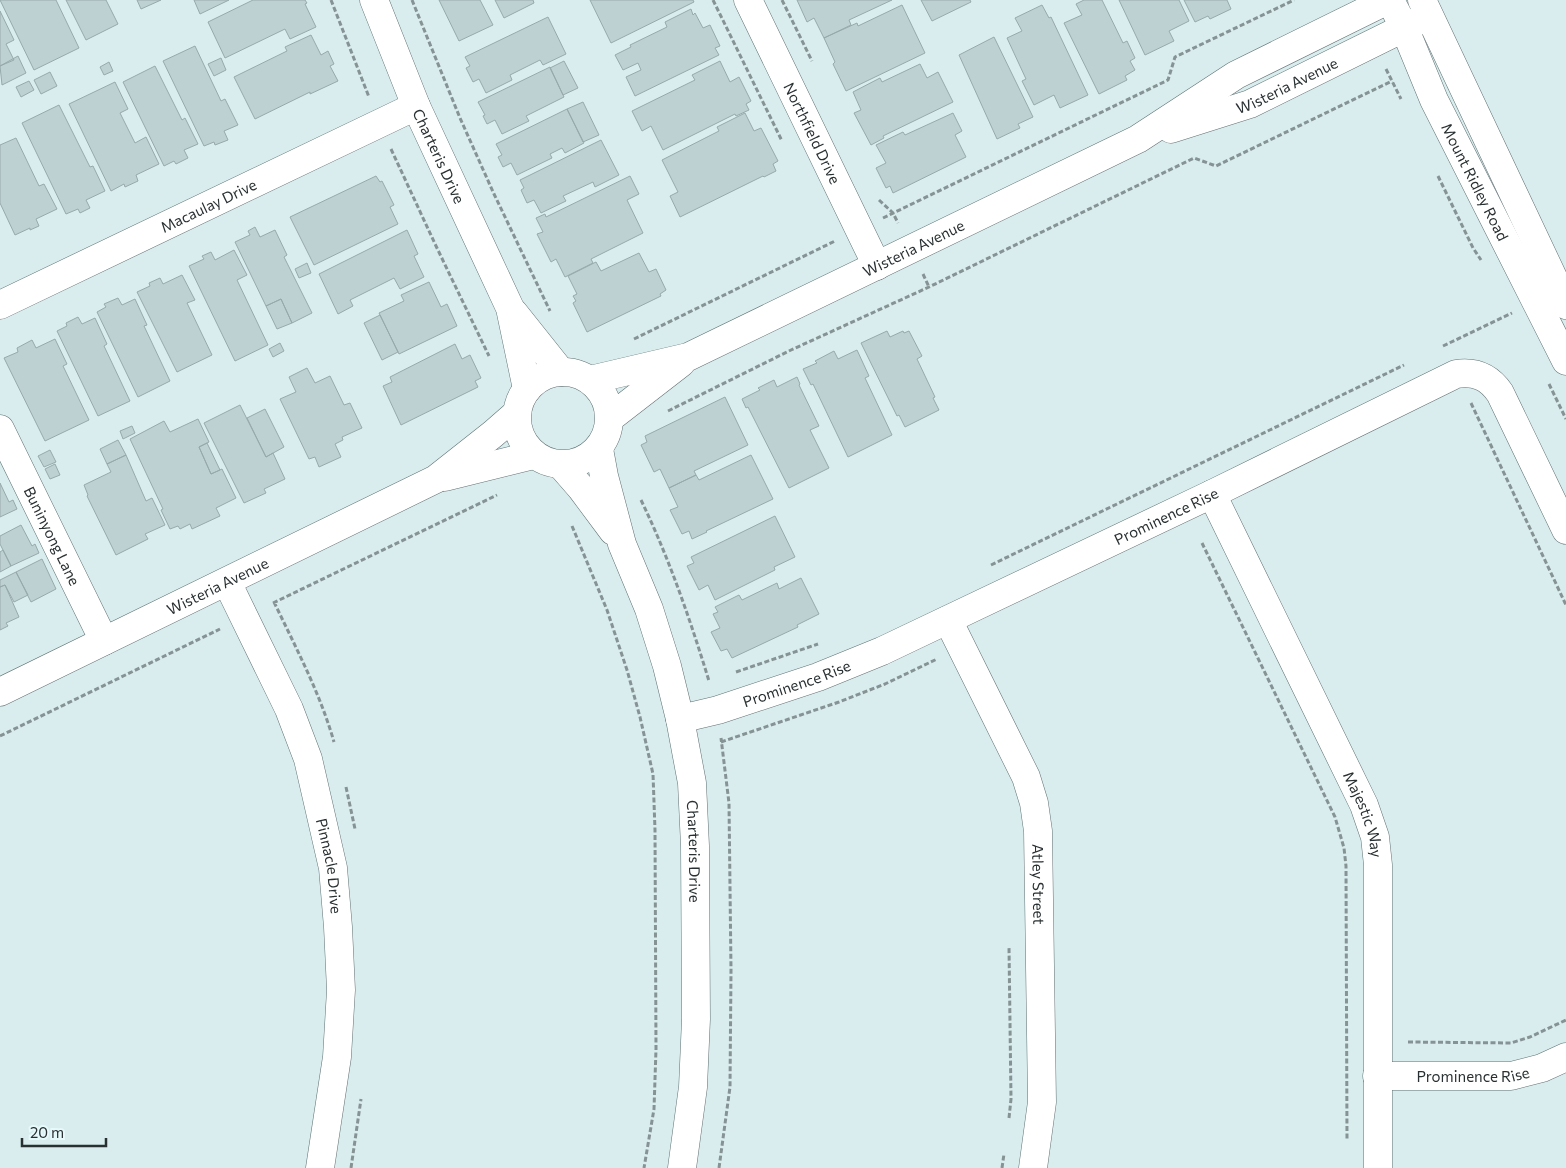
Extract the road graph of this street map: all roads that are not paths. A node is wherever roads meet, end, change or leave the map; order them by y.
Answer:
1 (374, 0) edge
2 (748, 0) edge
3 (1389, 0) edge
4 (1425, 8) edge
5 (1404, 27) junction
6 (416, 106) junction
7 (1138, 138) junction
8 (877, 266) junction
9 (0, 305) edge
10 (1566, 305) edge
11 (510, 308) junction
12 (1564, 352) edge
13 (688, 357) junction
14 (561, 372) junction
15 (590, 380) junction
16 (522, 401) junction
17 (610, 418) junction
18 (0, 429) edge
19 (599, 449) junction
20 (534, 455) junction
21 (560, 465) junction
22 (436, 479) junction
23 (1212, 494) junction
24 (1566, 530) edge
25 (622, 544) junction
26 (227, 582) junction
27 (948, 620) junction
28 (104, 641) junction
29 (0, 692) edge
30 (680, 719) junction
31 (1566, 1057) edge
32 (1377, 1076) junction
33 (320, 1168) edge
34 (682, 1168) edge
35 (1033, 1168) edge
36 (1378, 1168) edge

1 - 6 street, Charteris Drive
2 - 8 street, Northfield Drive
3 - 5 street, Mount Ridley Road
3 - 7 street, Wisteria Avenue
4 - 5 street, Wisteria Avenue
4 - 10 street, Mount Ridley Road
5 - 7 street, Wisteria Avenue
5 - 12 street, Mount Ridley Road
6 - 9 street, Macaulay Drive
6 - 11 street, Charteris Drive
7 - 8 street, Wisteria Avenue
8 - 13 street, Wisteria Avenue
11 - 14 street, Charteris Drive
11 - 16 street, Charteris Drive
13 - 15 street, Wisteria Avenue
13 - 17 street, Wisteria Avenue
14 - 15 street
14 - 16 street
15 - 17 street
16 - 20 street
16 - 22 street, Wisteria Avenue
17 - 19 street
18 - 28 street, Buninyong Lane
19 - 21 street
19 - 25 street, Charteris Drive
20 - 21 street
20 - 22 street, Wisteria Avenue
21 - 25 street, Charteris Drive
22 - 26 street, Wisteria Avenue
23 - 24 street, Prominence Rise
23 - 27 street, Prominence Rise
23 - 32 street, Majestic Way
25 - 30 street, Charteris Drive
26 - 28 street, Wisteria Avenue
26 - 33 street, Pinnacle Drive
27 - 30 street, Prominence Rise
27 - 35 street, Atley Street
28 - 29 street, Wisteria Avenue
30 - 34 street, Charteris Drive
31 - 32 street, Prominence Rise
32 - 36 street, Majestic Way

